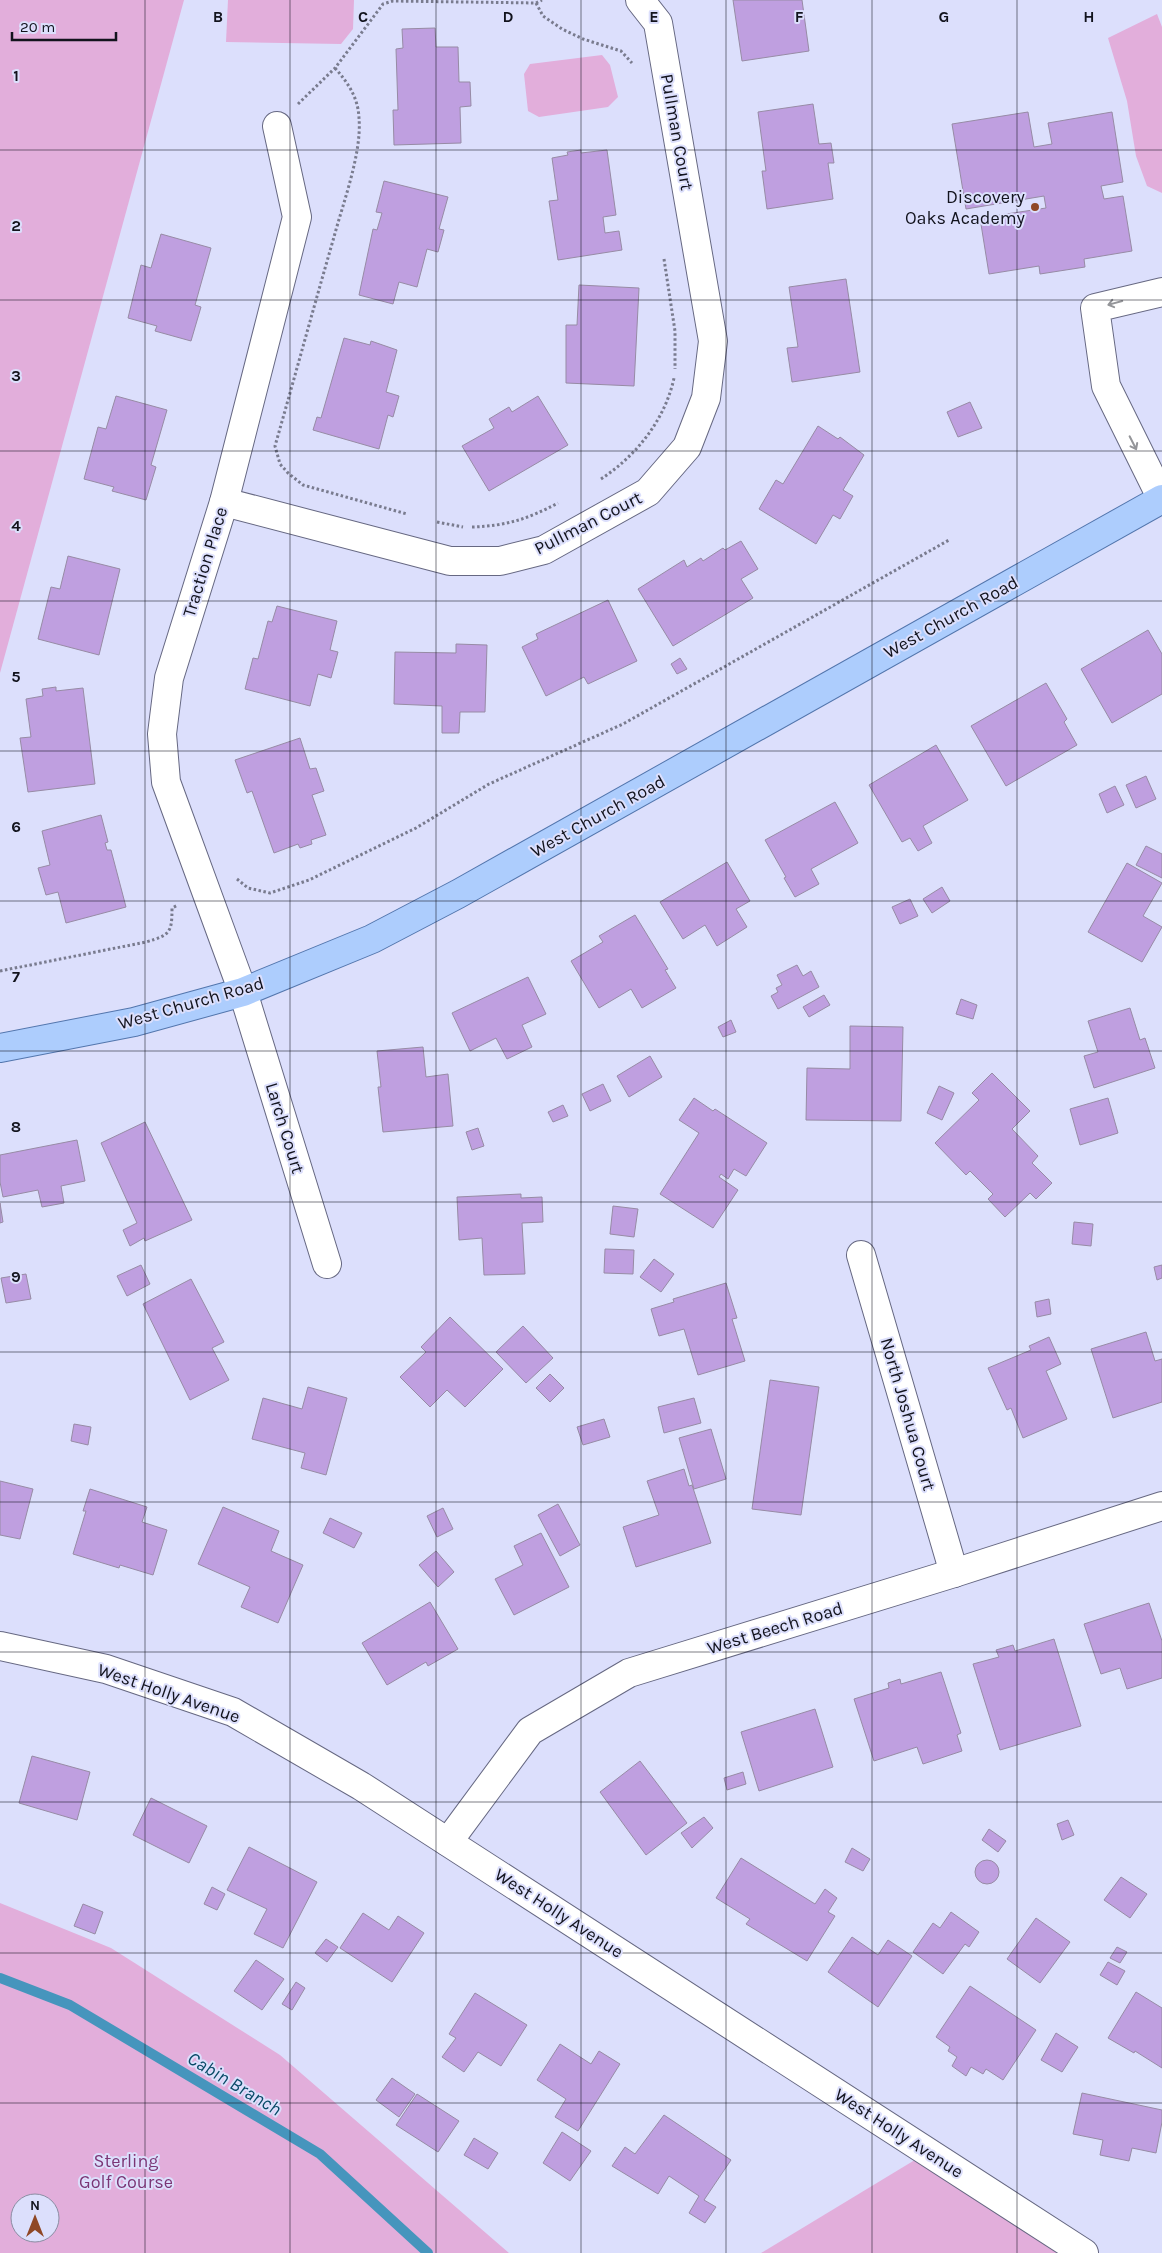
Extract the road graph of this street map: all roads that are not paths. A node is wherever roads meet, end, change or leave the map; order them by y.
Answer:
1 (640, 0) edge
2 (277, 126) road end
3 (1162, 292) edge
4 (1162, 499) edge
5 (224, 502) junction
6 (243, 992) junction
7 (0, 1048) edge
8 (861, 1255) dead end
9 (327, 1264) dead end
10 (1162, 1506) edge
11 (954, 1573) junction
12 (0, 1646) edge
13 (448, 1842) junction
14 (1084, 2253) edge

1 - 5 street, Pullman Court
2 - 5 street, Traction Place
3 -> 4 street
4 - 6 main road, West Church Road
5 - 6 street, Traction Place
6 - 7 main road, West Church Road
6 - 9 street, Larch Court
8 - 11 street, North Joshua Court
10 - 11 street, West Beech Road
11 - 13 street, West Beech Road
12 - 13 street, West Holly Avenue
13 - 14 street, West Holly Avenue

